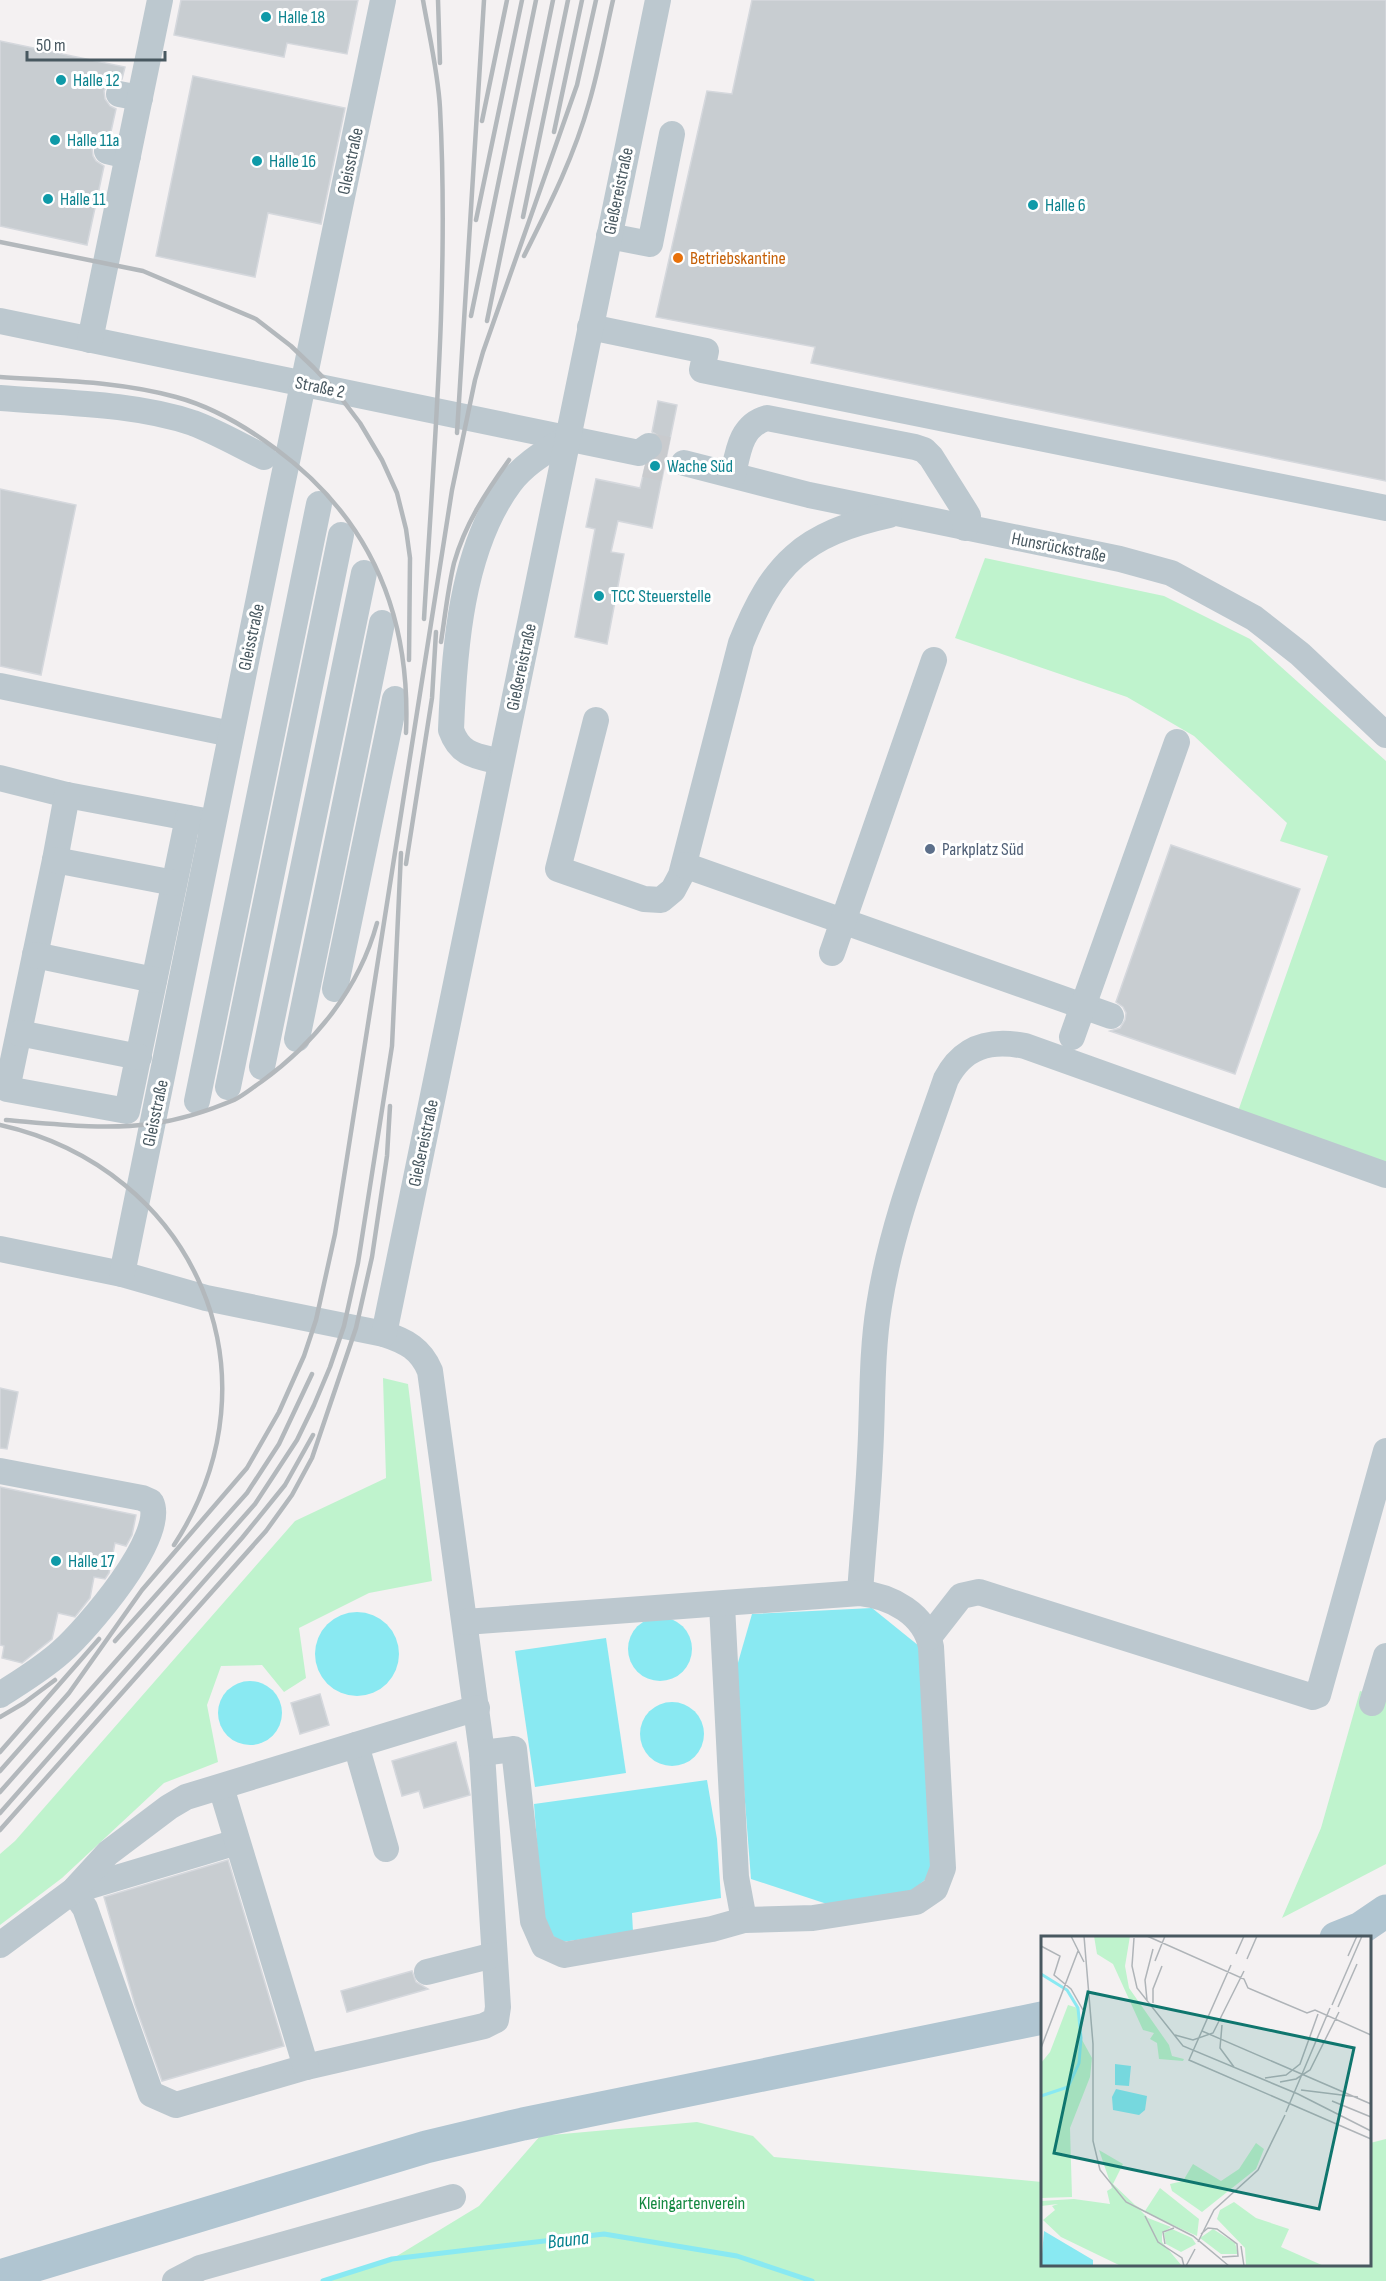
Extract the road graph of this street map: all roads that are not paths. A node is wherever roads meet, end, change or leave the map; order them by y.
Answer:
1 (160, 0) edge
2 (383, 0) edge
3 (658, 0) edge
4 (672, 134) dead end
5 (609, 236) junction
6 (0, 321) edge
7 (590, 327) junction
8 (90, 340) junction
9 (304, 384) junction
10 (0, 398) edge
11 (567, 438) junction
12 (264, 457) dead end
13 (658, 457) joint
14 (733, 475) junction
15 (319, 504) dead end
16 (1386, 508) edge
17 (895, 514) junction
18 (965, 528) junction
19 (342, 535) dead end
20 (364, 573) dead end
21 (382, 623) dead end
22 (934, 660) dead end
23 (0, 686) edge
24 (395, 699) dead end
25 (596, 720) dead end
26 (231, 734) junction
27 (1386, 735) edge
28 (1177, 742) dead end
29 (501, 762) junction
30 (0, 778) edge
31 (67, 795) junction
32 (188, 818) junction
33 (214, 826) junction
34 (251, 836) junction
35 (279, 842) junction
36 (307, 848) junction
37 (335, 854) junction
38 (55, 860) junction
39 (371, 861) junction
40 (684, 865) junction
41 (174, 884) junction
42 (843, 921) junction
43 (832, 953) dead end
44 (35, 955) junction
45 (154, 980) junction
46 (335, 989) dead end
47 (1084, 1006) junction
48 (1111, 1016) dead end
49 (19, 1034) junction
50 (1072, 1037) dead end
51 (297, 1039) dead end
52 (139, 1057) junction
53 (262, 1067) dead end
54 (228, 1087) dead end
55 (197, 1101) dead end
56 (1386, 1175) edge
57 (0, 1249) edge
58 (122, 1274) junction
59 (384, 1334) junction
60 (1386, 1451) edge
61 (0, 1471) edge
62 (860, 1593) junction
63 (722, 1605) junction
64 (465, 1622) junction
65 (929, 1637) junction
66 (1386, 1656) edge
67 (0, 1695) edge
68 (1372, 1703) dead end
69 (477, 1708) junction
70 (356, 1745) junction
71 (482, 1753) junction
72 (221, 1787) junction
73 (237, 1842) junction
74 (386, 1849) dead end
75 (73, 1891) junction
76 (1386, 1911) edge
77 (744, 1920) junction
78 (1341, 1936) edge
79 (0, 1945) edge
80 (494, 1955) junction
81 (427, 1972) dead end
82 (1041, 2018) edge
83 (306, 2067) junction
84 (453, 2197) dead end
85 (0, 2276) edge
86 (175, 2281) edge

1 - 8 street
2 - 9 street, Gleisstraße
3 - 5 street, Gießereistraße
4 - 5 street
5 - 7 street, Gießereistraße
6 - 8 street, Straße 2
7 - 11 street, Gießereistraße
7 - 16 street
8 - 9 street, Straße 2
9 - 11 street, Straße 2
9 - 26 street, Gleisstraße
10 - 12 street
11 - 13 street, Straße 2
11 - 29 street, Gießereistraße
11 - 29 street
13 - 14 street, Hunsrückstraße
14 - 17 street, Hunsrückstraße
14 - 18 street
15 - 34 street
17 - 18 street, Hunsrückstraße
17 - 40 street
18 - 27 street, Hunsrückstraße
19 - 35 street
20 - 36 street
21 - 37 street
22 - 42 street
23 - 26 street
24 - 39 street
25 - 40 street
26 - 33 street, Gleisstraße
28 - 47 street
29 - 59 street, Gießereistraße
30 - 31 street
31 - 32 street
31 - 38 street
32 - 33 street
32 - 41 street
33 - 34 street
33 - 58 street, Gleisstraße
34 - 35 street
34 - 55 street
35 - 36 street
35 - 54 street
36 - 37 street
36 - 53 street
37 - 39 street
37 - 51 street
38 - 41 street
38 - 44 street
39 - 46 street
40 - 42 street
41 - 45 street
42 - 43 street
42 - 47 street
44 - 45 street
44 - 49 street
45 - 52 street
47 - 48 street
47 - 50 street
49 - 52 street
49 - 52 street
56 - 62 street
57 - 58 street
58 - 59 street
59 - 64 street
60 - 65 street
61 - 67 street
62 - 63 street
62 - 65 street
63 - 64 street
63 - 77 street
64 - 69 street
65 - 77 street
66 - 68 street
69 - 70 street
69 - 71 street
70 - 72 street
70 - 74 street
71 - 77 street
71 - 80 street
72 - 73 street
72 - 75 street
73 - 75 street
73 - 83 street
75 - 79 street
75 - 83 street
76 - 78 main road
80 - 81 street
80 - 83 street
82 - 85 main road
84 - 86 street

